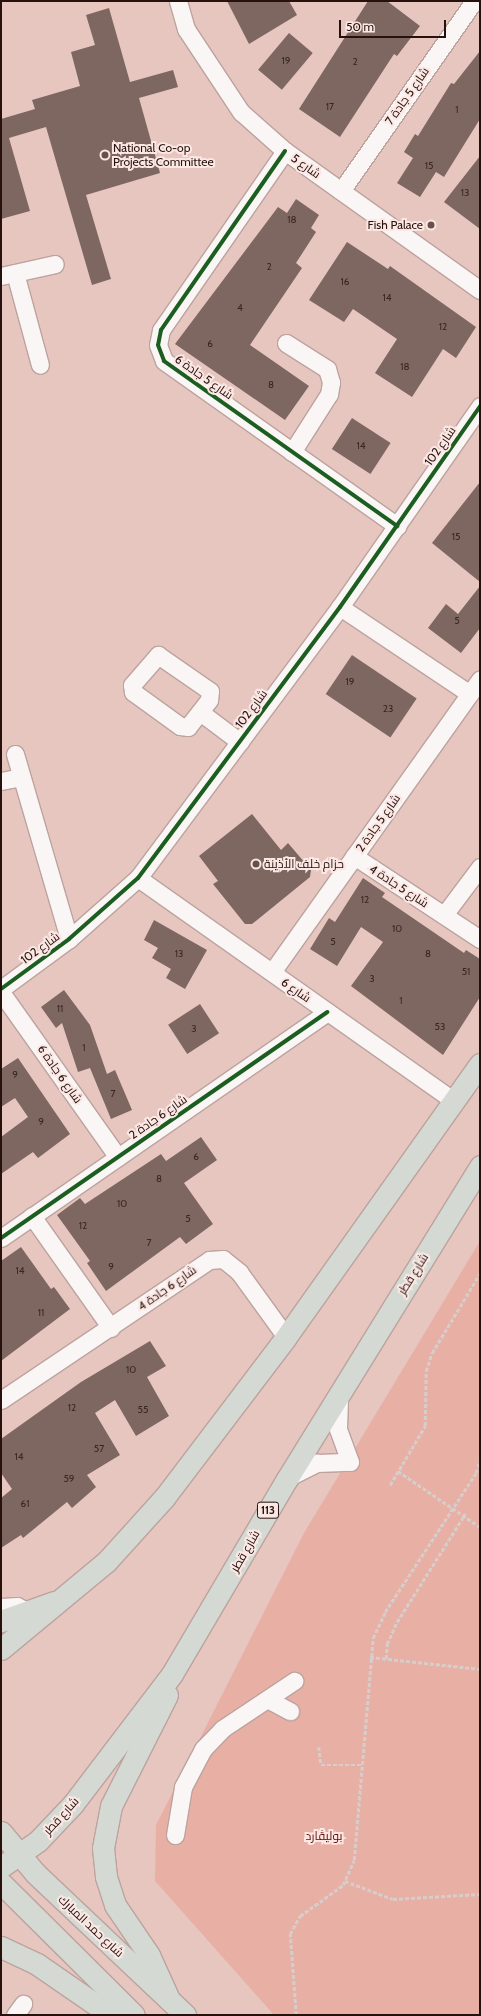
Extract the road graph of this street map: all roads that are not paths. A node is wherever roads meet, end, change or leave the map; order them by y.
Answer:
1 (178, 1) edge
2 (474, 1) edge
3 (285, 151) junction
4 (341, 191) junction
5 (55, 264) dead end
6 (8, 275) edge
7 (478, 284) edge
8 (286, 343) dead end
9 (40, 365) dead end
10 (480, 406) edge
11 (292, 452) junction
12 (397, 526) junction
13 (340, 607) junction
14 (480, 679) edge
15 (470, 694) junction
16 (200, 712) junction
17 (240, 742) junction
18 (15, 754) dead end
19 (21, 777) junction
20 (1, 782) edge
21 (354, 856) junction
22 (480, 867) edge
23 (138, 878) junction
24 (444, 915) junction
25 (69, 939) junction
26 (480, 939) edge
27 (272, 972) junction
28 (1, 989) edge
29 (1, 992) edge
30 (327, 1012) junction
31 (480, 1064) edge
32 (454, 1101) junction
33 (118, 1157) junction
34 (480, 1166) edge
35 (32, 1216) junction
36 (1, 1238) edge
37 (111, 1328) junction
38 (286, 1337) junction
39 (339, 1394) junction
40 (1, 1400) edge
41 (287, 1479) junction
42 (64, 1598) junction
43 (1, 1608) edge
44 (26, 1611) junction
45 (1, 1621) edge
46 (1, 1649) edge
47 (172, 1674) junction
48 (294, 1681) dead end
49 (269, 1700) junction
50 (290, 1711) dead end
51 (1, 1832) edge
52 (175, 1835) dead end
53 (20, 1857) junction
54 (1, 1867) edge
55 (1, 1883) edge
56 (1, 1947) edge
57 (169, 1999) junction
58 (111, 2015) edge
59 (134, 2015) edge
60 (186, 2015) edge

1 - 3 street, شارع 5
2 - 4 street, شارع 5 جادة 7
3 - 4 street, شارع 5
3 - 11 street, شارع 5 جادة 6
4 - 7 street, شارع 5
5 - 6 street
6 - 9 street
8 - 11 street
10 - 12 street, شارع 102
11 - 12 street, شارع 5 جادة 6
12 - 13 street, شارع 102
13 - 15 street
13 - 17 street, شارع 102
14 - 15 street, شارع 5 جادة 2
15 - 21 street, شارع 5 جادة 2
16 - 16 street
16 - 17 street
17 - 23 street, شارع 102
18 - 19 street
19 - 20 street
19 - 25 street
21 - 24 street, شارع 5 جادة 4
21 - 27 street, شارع 5 جادة 2
22 - 24 street
23 - 25 street, شارع 102
23 - 27 street, شارع 6
24 - 26 street, شارع 5 جادة 4
25 - 28 street, شارع 102
27 - 30 street, شارع 6
29 - 33 street, شارع 6 جادة 6
30 - 32 street, شارع 6
30 - 33 street, شارع 6 جادة 2
31 - 32 main road
32 - 38 main road
33 - 35 street, شارع 6 جادة 2
34 - 39 main road, شارع قطر / 113
35 - 36 street, شارع 6 جادة 2
35 - 37 street
37 - 38 street, شارع 6 جادة 4
37 - 40 street, شارع 6 جادة 4
38 - 42 main road
39 - 41 main road, شارع قطر / 113
39 - 41 street
41 - 47 main road, شارع قطر / 113
42 - 44 main road
42 - 46 main road
43 - 44 street
44 - 45 main road
47 - 53 main road, شارع قطر / 113
47 - 57 main road
48 - 49 street
49 - 50 street
49 - 52 street
51 - 53 main road, شارع حمد المبارك
53 - 54 main road, شارع قطر / 113
53 - 57 main road, شارع حمد المبارك
55 - 59 main road
56 - 58 main road
57 - 60 main road, شارع حمد المبارك

